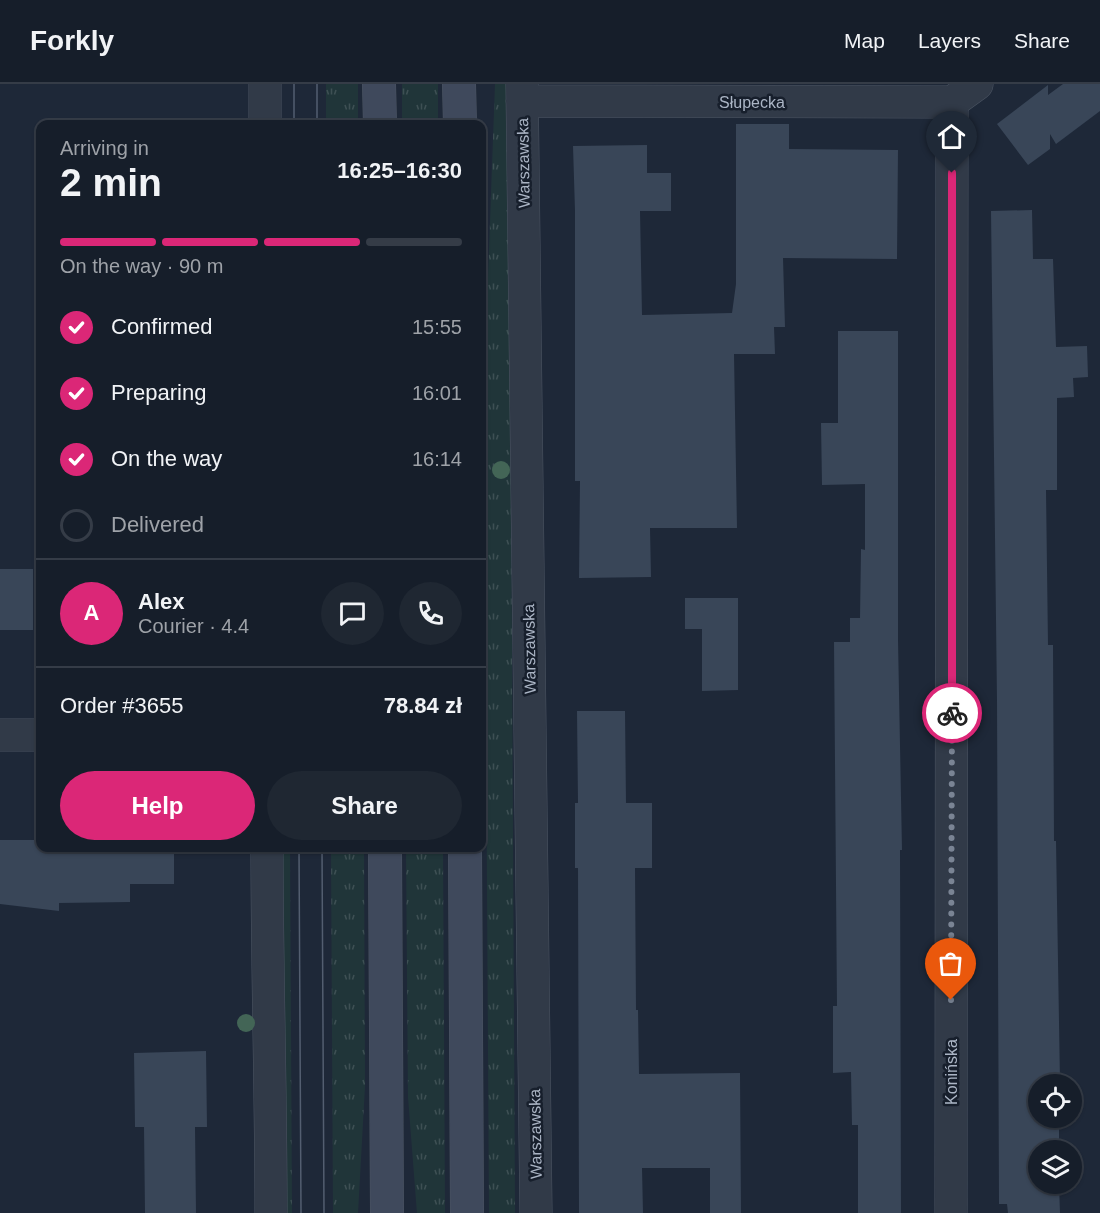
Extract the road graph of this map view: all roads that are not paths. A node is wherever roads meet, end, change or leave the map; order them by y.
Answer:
1 (265, 84) edge
2 (380, 84) edge
3 (459, 84) edge
4 (522, 92) edge
5 (964, 93) edge
6 (265, 120) edge
7 (380, 120) edge
8 (460, 120) edge
9 (0, 735) edge
10 (36, 735) edge
11 (267, 852) edge
12 (385, 852) edge
13 (465, 852) edge
14 (271, 1213) edge
15 (387, 1213) edge
16 (467, 1213) edge
17 (536, 1213) edge
18 (951, 1213) edge

1 - 6 street
2 - 7 main road
3 - 8 main road
4 - 5 street, Słupecka
4 - 17 street, Warszawska
5 - 18 street, Konińska
9 - 10 street
11 - 14 street
12 - 15 main road
13 - 16 main road

